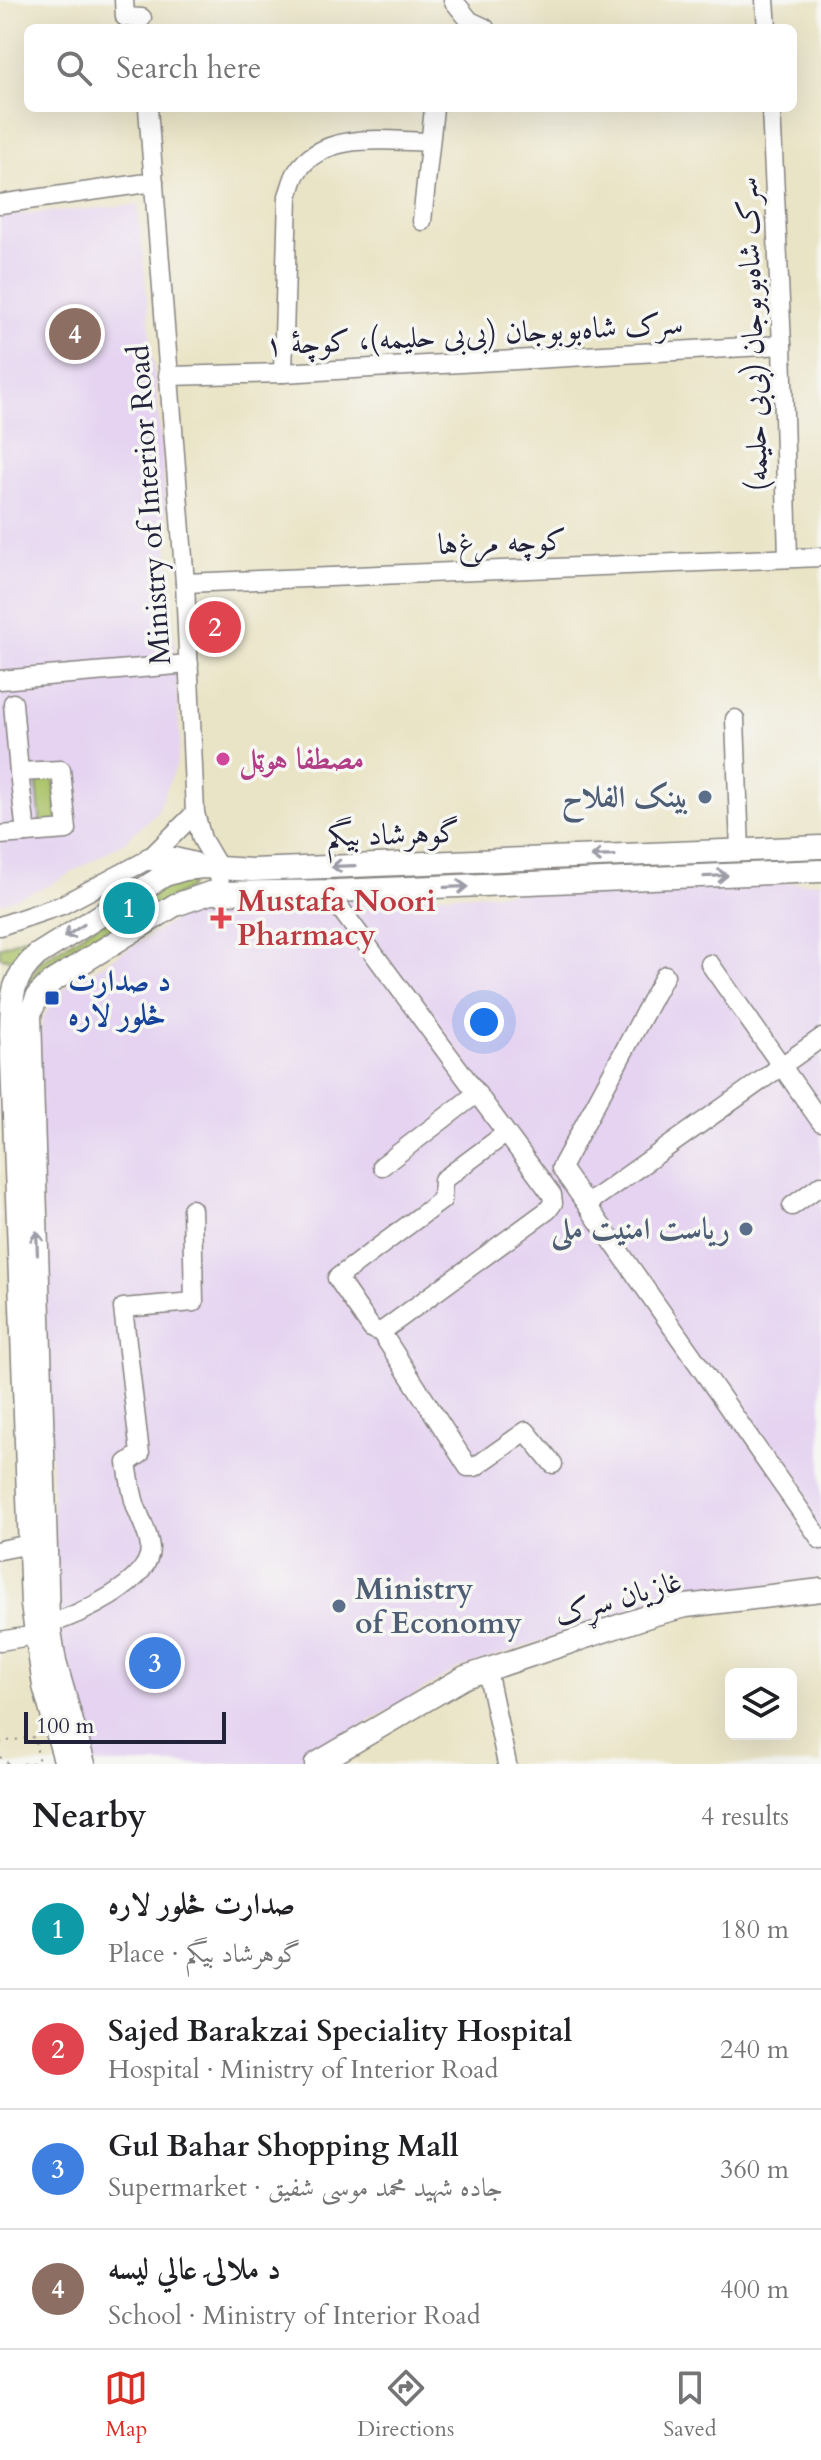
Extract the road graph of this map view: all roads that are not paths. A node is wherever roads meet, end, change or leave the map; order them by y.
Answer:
1 (124, 0) edge
2 (453, 0) edge
3 (765, 0) edge
4 (141, 15) edge
5 (476, 24) edge
6 (767, 24) edge
7 (148, 112) edge
8 (433, 112) edge
9 (771, 112) edge
10 (429, 142) junction
11 (154, 182) junction
12 (0, 204) edge
13 (422, 221) dead end
14 (782, 345) junction
15 (283, 373) junction
16 (168, 376) junction
17 (821, 557) edge
18 (788, 558) junction
19 (185, 583) junction
20 (189, 664) junction
21 (0, 680) edge
22 (13, 703) dead end
23 (735, 719) dead end
24 (19, 772) junction
25 (195, 813) junction
26 (26, 833) junction
27 (0, 835) edge
28 (821, 847) edge
29 (740, 850) junction
30 (149, 859) junction
31 (213, 868) junction
32 (821, 871) edge
33 (336, 891) junction
34 (220, 892) junction
35 (0, 926) edge
36 (710, 964) dead end
37 (665, 975) dead end
38 (6, 988) edge
39 (821, 1038) edge
40 (782, 1066) junction
41 (476, 1094) junction
42 (821, 1122) edge
43 (505, 1134) junction
44 (382, 1166) dead end
45 (821, 1185) edge
46 (587, 1204) junction
47 (792, 1206) dead end
48 (192, 1209) dead end
49 (381, 1332) junction
50 (553, 1464) dead end
51 (821, 1540) edge
52 (30, 1544) junction
53 (0, 1550) edge
54 (821, 1590) edge
55 (42, 1630) junction
56 (0, 1641) edge
57 (487, 1670) junction
58 (66, 1764) edge
59 (84, 1764) edge
60 (316, 1764) edge
61 (507, 1764) edge

1 - 4 street
2 - 5 street
3 - 6 street
7 - 11 street, Ministry of Interior Road
8 - 10 street
9 - 14 street, سرک شاه‌بوبوجان (بی‌بی حلیمه)
10 - 13 street
10 - 15 street
11 - 12 street
11 - 16 street, Ministry of Interior Road
14 - 15 street, سرک شاه‌بوبوجان (بی‌بی حلیمه)، کوچۀ ۱
14 - 18 street, سرک شاه‌بوبوجان (بی‌بی حلیمه)
15 - 16 street, سرک شاه‌بوبوجان (بی‌بی حلیمه)، کوچۀ ۱
16 - 19 street, Ministry of Interior Road
17 - 18 street, کوچه مرغ‌ها
18 - 19 street, کوچه مرغ‌ها
19 - 20 street, Ministry of Interior Road
20 - 21 street
20 - 25 street, Ministry of Interior Road
22 - 24 street
23 - 29 street
24 - 26 street
24 - 26 street
25 - 30 street
25 - 31 street, Ministry of Interior Road
26 - 27 street
28 - 29 main road, گوهرشاد بیگم
29 -> 31 main road, گوهرشاد بیگم
30 - 31 main road
30 - 35 street
31 - 34 street, Ministry of Interior Road
31 -> 38 main road, گوهرشاد بیگم
33 -> 32 main road, گوهرشاد بیگم
33 - 34 main road, گوهرشاد بیگم
33 - 41 street
55 -> 34 main road, گوهرشاد بیگم
36 - 40 street
37 - 46 street
38 - 52 main road
39 - 40 street
40 - 42 street
40 - 46 street
41 - 43 street
41 - 44 street
43 - 49 street
43 - 49 street
45 - 47 street
46 - 51 street
48 - 55 street
49 - 50 street
52 - 53 street
52 - 55 main road
54 - 57 main road, غازیان سړک
55 - 56 street
55 - 58 main road
55 - 59 main road
57 - 60 main road, غازیان سړک
57 - 61 street

